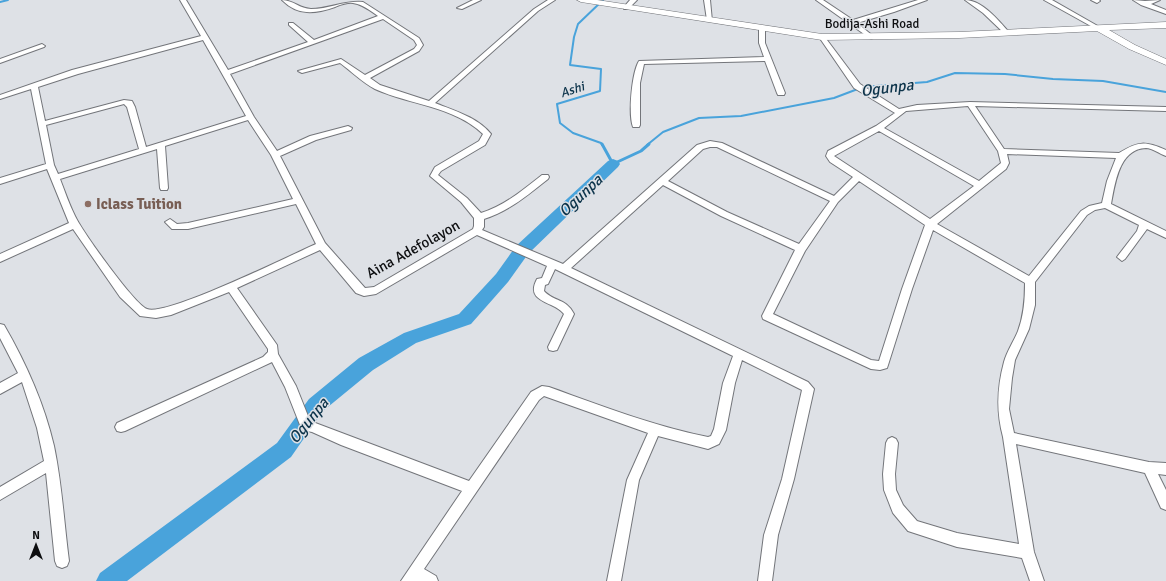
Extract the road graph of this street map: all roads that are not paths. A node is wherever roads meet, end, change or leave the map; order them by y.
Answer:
1 (183, 0) edge
2 (285, 0) edge
3 (478, 0) edge
4 (552, 0) edge
5 (581, 0) edge
6 (634, 0) edge
7 (707, 0) edge
8 (819, 0) edge
9 (924, 0) edge
10 (968, 0) edge
11 (1047, 0) edge
12 (1136, 0) edge
13 (1157, 0) edge
14 (1143, 4) junction
15 (460, 8) dead end
16 (626, 8) junction
17 (1166, 12) edge
18 (382, 16) junction
19 (710, 20) junction
20 (852, 22) junction
21 (291, 24) dead end
22 (1166, 25) edge
23 (762, 29) junction
24 (1100, 29) junction
25 (1007, 33) junction
26 (205, 37) junction
27 (822, 37) junction
28 (871, 38) junction
29 (313, 43) junction
30 (42, 46) dead end
31 (768, 59) junction
32 (0, 61) edge
33 (1166, 62) edge
34 (302, 71) dead end
35 (226, 73) junction
36 (365, 78) junction
37 (34, 85) junction
38 (781, 93) dead end
39 (0, 97) edge
40 (430, 104) junction
41 (970, 104) junction
42 (1166, 109) edge
43 (899, 112) junction
44 (250, 117) junction
45 (41, 124) junction
46 (636, 125) dead end
47 (348, 128) dead end
48 (879, 128) junction
49 (161, 144) junction
50 (143, 150) junction
51 (1002, 151) junction
52 (1166, 154) edge
53 (275, 155) junction
54 (1121, 156) junction
55 (50, 165) junction
56 (545, 177) dead end
57 (55, 178) junction
58 (858, 178) junction
59 (0, 181) edge
60 (661, 181) junction
61 (979, 185) junction
62 (164, 188) dead end
63 (835, 200) junction
64 (297, 201) junction
65 (1106, 205) junction
66 (479, 217) junction
67 (170, 222) dead end
68 (930, 224) junction
69 (1144, 224) junction
70 (74, 225) junction
71 (476, 231) junction
72 (1166, 235) edge
73 (321, 245) junction
74 (801, 249) junction
75 (1122, 257) dead end
76 (0, 258) edge
77 (553, 264) junction
78 (564, 269) junction
79 (1030, 281) junction
80 (231, 287) junction
81 (1, 332) edge
82 (553, 347) dead end
83 (739, 353) junction
84 (273, 354) junction
85 (24, 375) junction
86 (0, 389) edge
87 (121, 427) dead end
88 (655, 430) junction
89 (1009, 437) junction
90 (892, 443) dead end
91 (51, 464) junction
92 (1149, 468) junction
93 (1166, 469) edge
94 (471, 488) junction
95 (0, 494) edge
96 (1166, 504) edge
97 (1027, 552) junction
98 (62, 561) dead end
99 (412, 577) edge
100 (431, 581) edge
101 (614, 581) edge
102 (765, 581) edge
103 (1037, 581) edge

1 - 26 street
2 - 18 street
3 - 15 street
4 - 40 street
5 - 16 street, Bodija-Ashi Road
6 - 16 street
7 - 19 street
8 - 20 street
9 - 20 street
10 - 25 street
11 - 24 street
12 - 14 street
13 - 14 street
14 - 17 street
16 - 19 street, Bodija-Ashi Road
18 - 29 street
18 - 36 street
19 - 23 street, Bodija-Ashi Road
20 - 28 street
21 - 29 street
22 - 24 street, Bodija-Ashi Road
23 - 27 street, Bodija-Ashi Road
23 - 31 street
24 - 25 street, Bodija-Ashi Road
24 - 33 street
25 - 28 street, Bodija-Ashi Road
26 - 35 street
26 - 37 street
27 - 28 street, Bodija-Ashi Road
27 - 43 street
29 - 35 street
30 - 32 street
31 - 38 street
31 - 46 street
34 - 36 street
35 - 44 street
36 - 40 street
37 - 39 street
37 - 45 street
40 - 66 street
41 - 42 street
41 - 43 street
41 - 51 street
43 - 48 street
44 - 49 street
44 - 53 street
45 - 50 street
45 - 55 street
47 - 53 street
48 - 58 street
48 - 61 street
49 - 50 street
49 - 62 street
50 - 57 street
51 - 54 street
51 - 61 street
52 - 54 street
53 - 64 street
54 - 65 street
55 - 57 street
55 - 59 street
56 - 66 street
57 - 70 street
58 - 63 street
58 - 68 street
60 - 63 street
60 - 74 street
60 - 78 street
61 - 68 street
63 - 74 street
64 - 67 street
64 - 73 street
65 - 69 street
65 - 79 street
66 - 71 street, Aina Adefolayon
68 - 74 street
68 - 79 street
69 - 72 street
69 - 75 street
70 - 76 street
70 - 80 street
71 - 73 street, Aina Adefolayon
71 - 77 street
73 - 80 street
77 - 78 street
77 - 82 street
78 - 83 street
79 - 89 street
80 - 84 street
81 - 85 street
83 - 88 street
83 - 102 street
84 - 87 street
84 - 94 street
85 - 86 street
85 - 91 street
88 - 94 street
88 - 101 street
89 - 92 street
89 - 97 street
90 - 97 street
91 - 95 street
91 - 98 street
92 - 93 street
92 - 96 street
94 - 99 street
97 - 103 street
99 - 100 street

